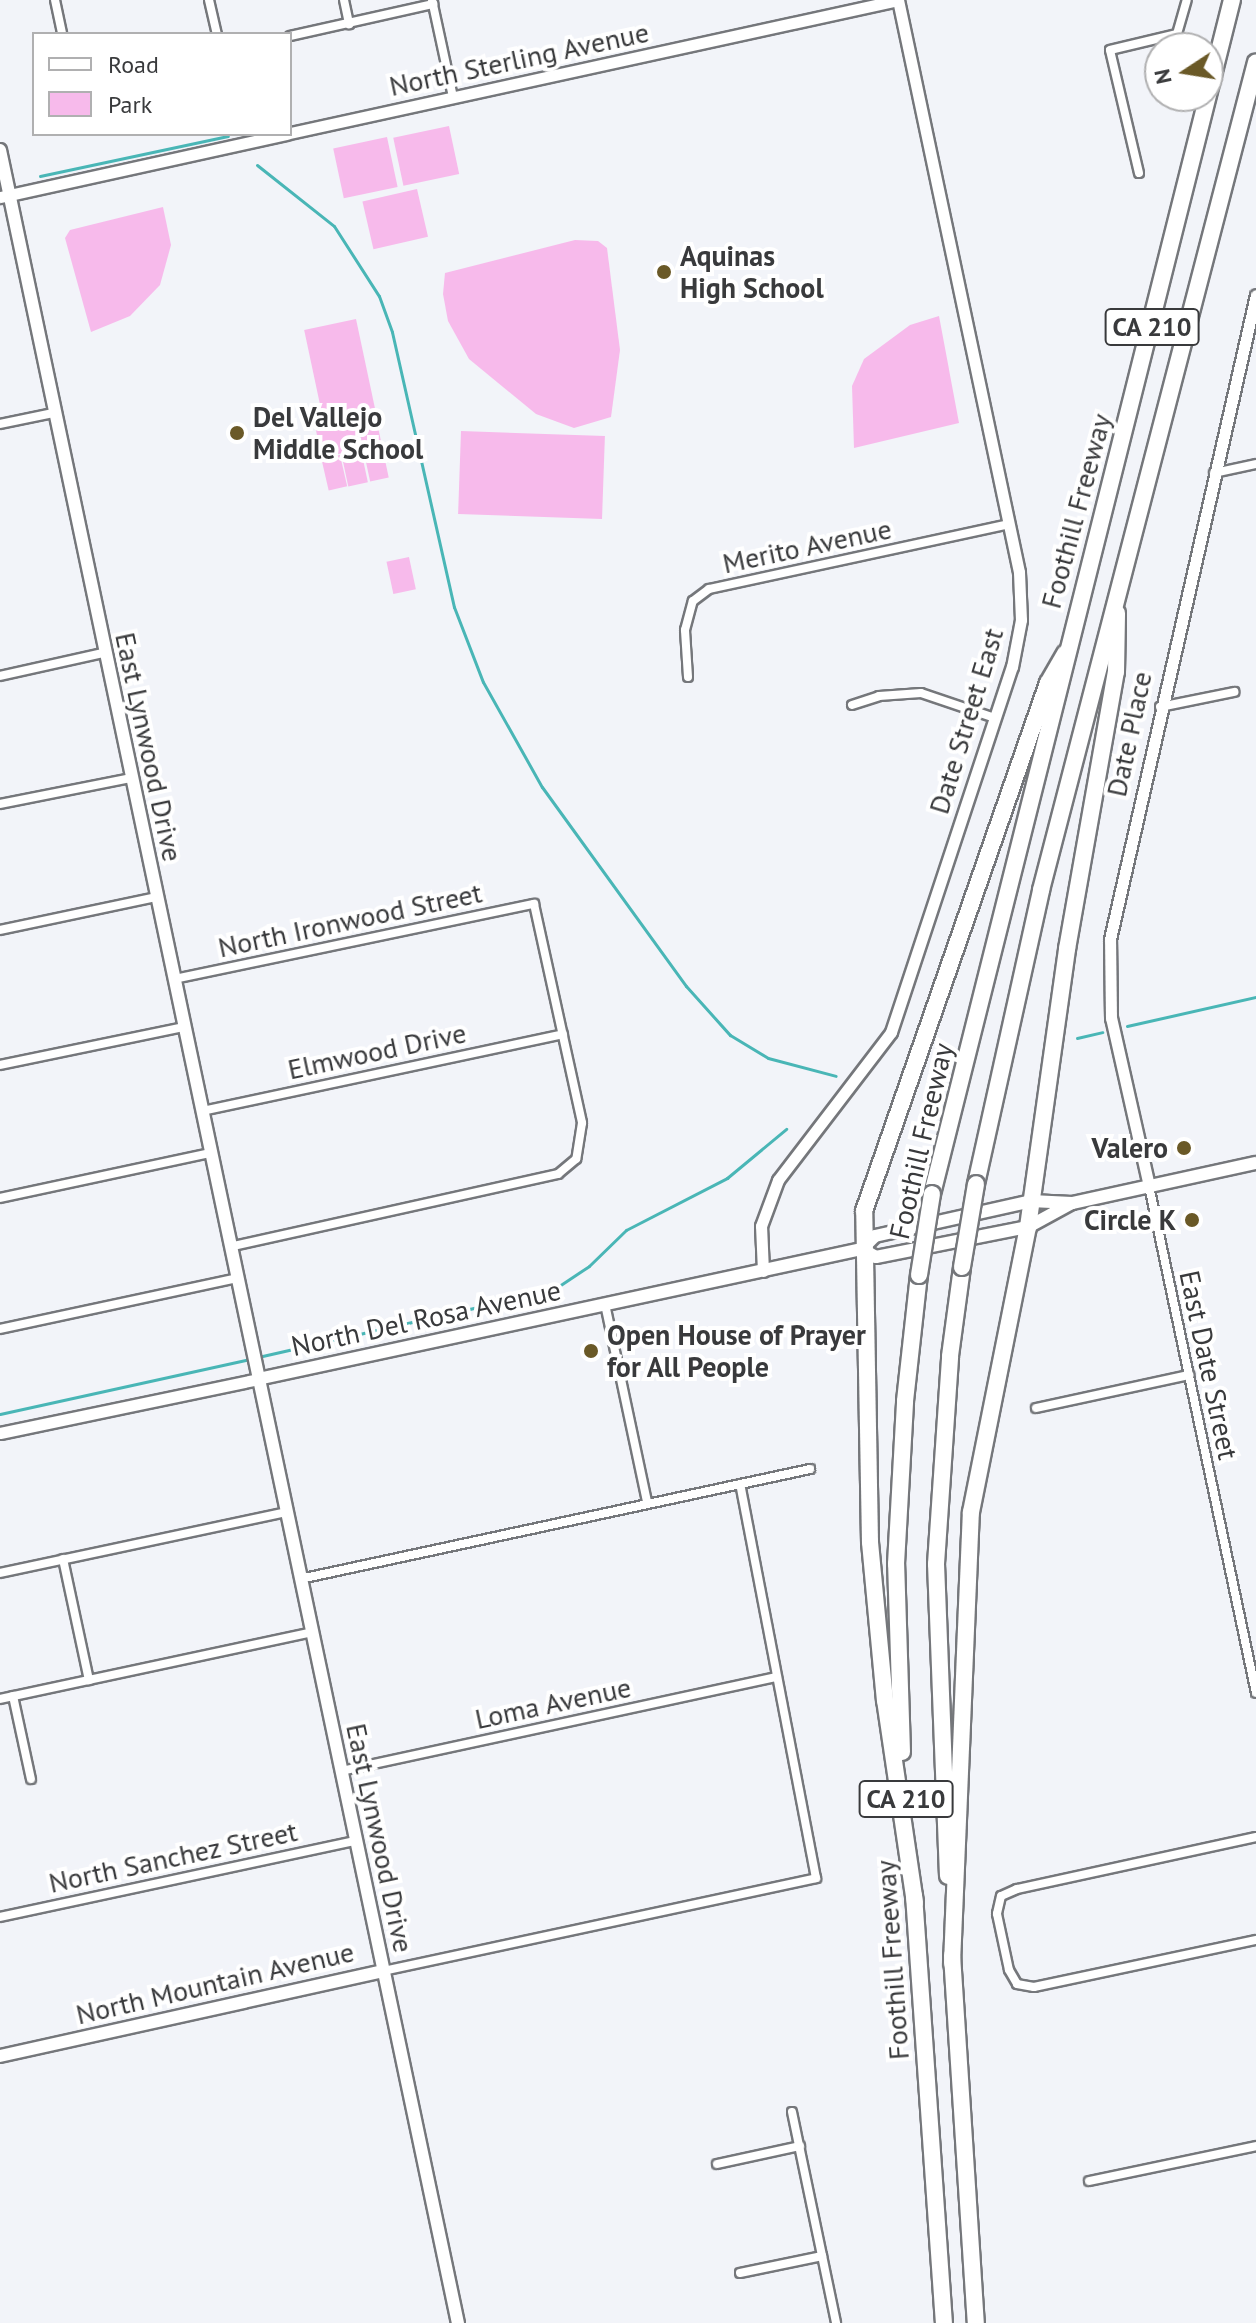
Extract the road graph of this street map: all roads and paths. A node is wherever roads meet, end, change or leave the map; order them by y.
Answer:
1 (55, 0) edge
2 (209, 0) edge
3 (344, 0) edge
4 (898, 0) edge
5 (1187, 0) edge
6 (1232, 0) edge
7 (433, 2) edge
8 (349, 24) junction
9 (62, 32) edge
10 (217, 32) edge
11 (292, 36) edge
12 (1256, 62) edge
13 (453, 97) junction
14 (292, 133) edge
15 (279, 136) edge
16 (0, 150) edge
17 (1139, 173) dead end
18 (4, 196) edge
19 (1256, 295) edge
20 (1254, 310) edge
21 (53, 413) junction
22 (0, 424) edge
23 (1256, 464) edge
24 (1211, 474) junction
25 (1009, 524) junction
26 (1117, 613) junction
27 (103, 653) junction
28 (1065, 653) junction
29 (0, 676) edge
30 (688, 677) dead end
31 (1234, 692) dead end
32 (852, 705) dead end
33 (1159, 707) junction
34 (995, 718) junction
35 (131, 778) junction
36 (0, 804) edge
37 (157, 897) junction
38 (0, 930) edge
39 (174, 979) junction
40 (184, 1027) junction
41 (563, 1034) junction
42 (0, 1065) edge
43 (202, 1111) junction
44 (210, 1153) junction
45 (1256, 1163) edge
46 (1149, 1186) junction
47 (0, 1198) edge
48 (1031, 1201) junction
49 (1072, 1203) junction
50 (1028, 1227) junction
51 (230, 1247) junction
52 (862, 1249) junction
53 (763, 1271) junction
54 (237, 1278) junction
55 (605, 1304) junction
56 (0, 1329) edge
57 (1189, 1375) junction
58 (258, 1379) junction
59 (1036, 1408) dead end
60 (0, 1433) edge
61 (810, 1469) dead end
62 (740, 1484) junction
63 (647, 1502) junction
64 (286, 1512) junction
65 (63, 1559) junction
66 (0, 1573) edge
67 (300, 1579) junction
68 (312, 1632) junction
69 (774, 1677) junction
70 (89, 1680) junction
71 (1256, 1693) edge
72 (13, 1696) junction
73 (0, 1699) edge
74 (341, 1771) junction
75 (31, 1779) dead end
76 (1256, 1837) edge
77 (356, 1841) junction
78 (915, 1903) junction
79 (0, 1917) edge
80 (1256, 1940) edge
81 (952, 1963) junction
82 (383, 1971) junction
83 (0, 2056) edge
84 (792, 2112) dead end
85 (800, 2146) junction
86 (1256, 2146) edge
87 (717, 2164) dead end
88 (1089, 2181) dead end
89 (822, 2256) junction
90 (740, 2273) dead end
91 (458, 2323) edge
92 (836, 2323) edge
93 (944, 2323) edge
94 (976, 2323) edge

1 - 9 street
2 - 10 street
3 - 8 street
4 - 13 street, North Sterling Avenue
4 - 25 street, Date Street East
5 - 17 street
6 - 28 highway, Foothill Freeway / CA 210
7 - 8 street
7 - 13 street
8 - 11 street
12 - 26 highway, Foothill Freeway / CA 210
13 - 14 street, North Sterling Avenue
15 - 18 street, North Sterling Avenue
16 - 18 main road, East Lynwood Drive
18 - 21 main road, East Lynwood Drive
19 - 20 street, Date Place
20 - 24 street, Date Place
21 - 22 street
21 - 27 main road, East Lynwood Drive
23 - 24 street
24 - 33 street, Date Place
25 - 30 street, Merito Avenue
25 - 34 street, Date Street East
26 - 48 highway
26 - 81 highway, Foothill Freeway / CA 210, bridge
27 - 29 street
27 - 35 main road, East Lynwood Drive
28 - 52 highway
28 - 78 highway, Foothill Freeway / CA 210, bridge
31 - 33 street
32 - 34 street
33 - 46 street, Date Place
34 - 53 street, Date Street East
35 - 36 street
35 - 37 main road, East Lynwood Drive
37 - 38 street
37 - 39 main road, East Lynwood Drive
39 - 40 main road, East Lynwood Drive
39 - 41 street, North Ironwood Street
40 - 42 street
40 - 43 main road, East Lynwood Drive
41 - 43 street, Elmwood Drive
41 - 51 street
43 - 44 main road, East Lynwood Drive
44 - 47 street
44 - 51 main road, East Lynwood Drive
45 - 46 main road, North Del Rosa Avenue
46 - 49 main road, North Del Rosa Avenue
46 - 57 street, East Date Street
48 - 49 main road, North Del Rosa Avenue
48 - 50 highway
48 - 52 main road, North Del Rosa Avenue
49 - 50 main road, North Del Rosa Avenue
50 - 52 main road, North Del Rosa Avenue
50 - 81 highway
51 - 54 main road, East Lynwood Drive
52 - 53 main road, North Del Rosa Avenue
52 - 78 highway
53 - 55 main road, North Del Rosa Avenue
54 - 56 street
54 - 58 main road, East Lynwood Drive
55 - 58 main road, North Del Rosa Avenue
55 - 63 street
57 - 59 street
57 - 71 street, East Date Street
58 - 60 street, North Del Rosa Avenue
58 - 64 main road, East Lynwood Drive
61 - 62 street
62 - 63 street
62 - 69 street
63 - 67 street
64 - 65 street
64 - 67 main road, East Lynwood Drive
65 - 66 street
65 - 70 street
67 - 68 main road, East Lynwood Drive
68 - 70 street
68 - 74 main road, East Lynwood Drive
69 - 74 street, Loma Avenue
69 - 82 street, North Mountain Avenue
70 - 72 street
72 - 73 street
72 - 75 street
74 - 77 main road, East Lynwood Drive
76 - 80 street
77 - 79 street, North Sanchez Street
77 - 82 main road, East Lynwood Drive
78 - 93 highway, Foothill Freeway / CA 210
81 - 94 highway, Foothill Freeway / CA 210
82 - 83 main road, North Mountain Avenue
82 - 91 main road, East Lynwood Drive
84 - 85 street
85 - 87 street
85 - 89 street
86 - 88 street
89 - 90 street
89 - 92 street

